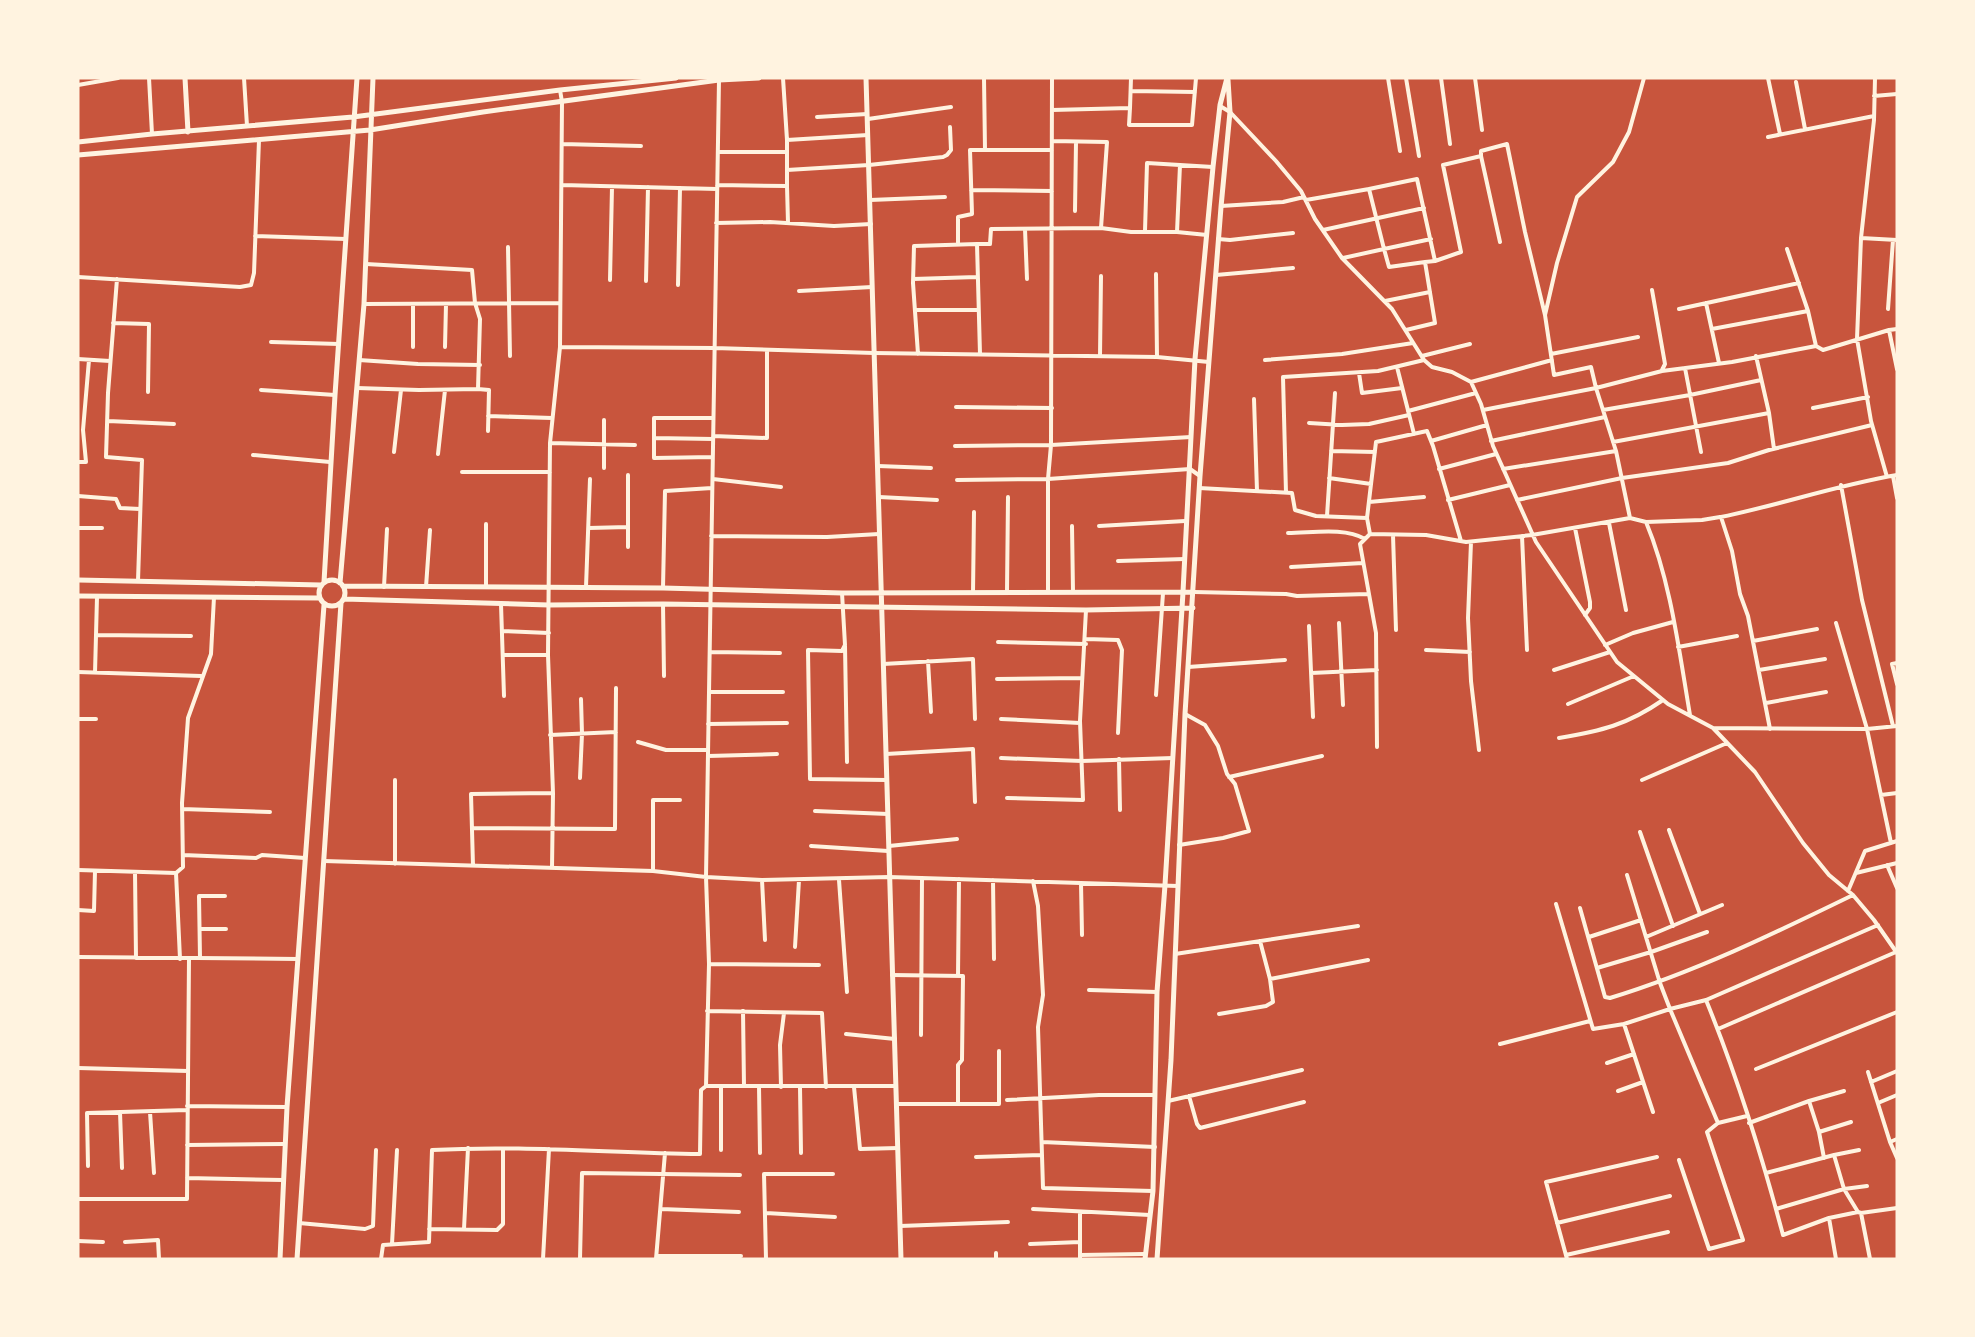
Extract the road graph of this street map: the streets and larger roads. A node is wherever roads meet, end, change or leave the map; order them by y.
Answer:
1 (118, 78) edge
2 (149, 78) edge
3 (185, 78) edge
4 (244, 78) edge
5 (357, 78) edge
6 (373, 78) edge
7 (676, 78) edge
8 (759, 78) edge
9 (783, 78) edge
10 (866, 78) edge
11 (984, 78) edge
12 (1052, 78) edge
13 (1131, 78) edge
14 (1197, 78) edge
15 (1227, 78) edge
16 (1388, 78) edge
17 (1406, 78) edge
18 (1441, 78) edge
19 (1475, 78) edge
20 (1644, 78) edge
21 (1768, 78) edge
22 (1875, 78) edge
23 (667, 79) edge
24 (719, 79) edge
25 (1796, 82) dead end
26 (78, 86) edge
27 (560, 90) junction
28 (1131, 91) junction
29 (1195, 92) junction
30 (1897, 94) edge
31 (1874, 96) junction
32 (562, 102) junction
33 (1220, 105) junction
34 (951, 107) dead end
35 (1130, 108) junction
36 (1052, 110) junction
37 (1230, 112) junction
38 (371, 115) junction
39 (868, 116) junction
40 (1874, 116) junction
41 (353, 117) junction
42 (817, 117) dead end
43 (247, 127) junction
44 (950, 127) dead end
45 (1805, 129) junction
46 (370, 130) junction
47 (1482, 130) dead end
48 (353, 131) junction
49 (188, 132) junction
50 (152, 134) junction
51 (1780, 134) junction
52 (868, 135) junction
53 (1768, 137) dead end
54 (259, 140) junction
55 (787, 140) junction
56 (1052, 141) junction
57 (78, 142) edge
58 (1076, 142) junction
59 (562, 144) junction
60 (1450, 144) dead end
61 (640, 146) dead end
62 (985, 150) junction
63 (1052, 150) junction
64 (1400, 151) dead end
65 (718, 152) junction
66 (787, 152) junction
67 (78, 155) edge
68 (1419, 156) dead end
69 (1481, 156) junction
70 (869, 165) junction
71 (1180, 165) junction
72 (1212, 167) junction
73 (787, 170) junction
74 (562, 185) junction
75 (787, 186) junction
76 (612, 187) junction
77 (717, 187) junction
78 (648, 188) junction
79 (680, 188) junction
80 (1369, 189) junction
81 (971, 190) junction
82 (1052, 191) junction
83 (945, 197) dead end
84 (1305, 198) junction
85 (870, 200) junction
86 (1221, 207) junction
87 (1424, 208) junction
88 (1075, 211) dead end
89 (1376, 219) junction
90 (717, 223) junction
91 (788, 223) junction
92 (871, 224) junction
93 (1101, 228) junction
94 (1025, 229) junction
95 (1052, 229) junction
96 (1323, 230) junction
97 (1145, 231) junction
98 (1177, 232) junction
99 (1293, 232) dead end
100 (1207, 235) junction
101 (255, 236) junction
102 (1861, 238) junction
103 (346, 239) junction
104 (1218, 239) junction
105 (1431, 239) junction
106 (1895, 240) edge
107 (1500, 242) dead end
108 (977, 244) junction
109 (958, 245) junction
110 (508, 246) dead end
111 (1384, 249) junction
112 (1787, 249) dead end
113 (1342, 258) junction
114 (1436, 261) junction
115 (1425, 262) junction
116 (366, 264) junction
117 (1293, 268) dead end
118 (1156, 274) dead end
119 (1216, 275) junction
120 (1101, 276) dead end
121 (78, 277) edge
122 (977, 277) junction
123 (117, 279) junction
124 (913, 279) junction
125 (1027, 279) dead end
126 (610, 280) dead end
127 (646, 280) dead end
128 (1799, 282) junction
129 (678, 285) dead end
130 (872, 287) junction
131 (1652, 290) dead end
132 (799, 291) dead end
133 (1430, 292) junction
134 (1384, 301) junction
135 (475, 303) junction
136 (510, 303) junction
137 (560, 303) junction
138 (1707, 303) junction
139 (364, 304) junction
140 (413, 304) junction
141 (446, 304) junction
142 (1679, 309) dead end
143 (1888, 309) dead end
144 (915, 310) junction
145 (978, 310) junction
146 (1808, 311) junction
147 (1545, 315) junction
148 (113, 323) junction
149 (1712, 329) junction
150 (1897, 329) edge
151 (1406, 330) junction
152 (1889, 330) junction
153 (1638, 337) dead end
154 (1857, 339) junction
155 (271, 342) dead end
156 (1413, 343) junction
157 (339, 344) junction
158 (1470, 344) dead end
159 (1816, 346) junction
160 (413, 347) dead end
161 (445, 347) dead end
162 (560, 347) junction
163 (714, 348) junction
164 (767, 350) junction
165 (874, 353) junction
166 (918, 354) junction
167 (980, 354) junction
168 (1551, 354) junction
169 (1052, 355) junction
170 (510, 356) dead end
171 (1100, 356) junction
172 (1756, 356) junction
173 (1157, 357) junction
174 (1422, 358) junction
175 (78, 359) edge
176 (1195, 359) junction
177 (89, 360) junction
178 (359, 360) junction
179 (1265, 360) dead end
180 (1552, 360) junction
181 (111, 361) junction
182 (1209, 362) junction
183 (1719, 363) junction
184 (480, 365) junction
185 (1397, 367) junction
186 (1685, 368) junction
187 (1897, 369) edge
188 (1662, 370) junction
189 (1359, 373) junction
190 (1762, 380) junction
191 (1471, 382) junction
192 (357, 388) junction
193 (1402, 388) junction
194 (1596, 388) junction
195 (478, 389) junction
196 (261, 390) dead end
197 (401, 390) junction
198 (444, 390) junction
199 (148, 392) dead end
200 (1335, 393) dead end
201 (1476, 393) junction
202 (335, 394) junction
203 (1690, 395) junction
204 (1868, 397) junction
205 (1254, 399) dead end
206 (956, 407) dead end
207 (1052, 408) junction
208 (1813, 408) dead end
209 (1483, 410) junction
210 (1603, 410) junction
211 (1409, 413) junction
212 (1769, 413) junction
213 (488, 416) junction
214 (1605, 417) junction
215 (552, 418) junction
216 (713, 418) junction
217 (604, 420) dead end
218 (108, 421) junction
219 (1309, 423) dead end
220 (174, 424) dead end
221 (1332, 424) junction
222 (1487, 425) junction
223 (1872, 425) junction
224 (1697, 426) junction
225 (80, 430) edge
226 (488, 431) dead end
227 (1414, 434) junction
228 (713, 437) junction
229 (1191, 437) junction
230 (654, 438) junction
231 (1431, 441) junction
232 (1491, 441) junction
233 (1613, 442) junction
234 (550, 443) junction
235 (603, 444) junction
236 (635, 445) dead end
237 (1052, 445) junction
238 (955, 446) dead end
239 (1774, 449) junction
240 (1331, 451) junction
241 (1616, 451) junction
242 (394, 452) dead end
243 (1701, 452) dead end
244 (1374, 453) junction
245 (438, 454) dead end
246 (1496, 454) junction
247 (253, 455) dead end
248 (713, 457) junction
249 (78, 462) edge
250 (330, 462) junction
251 (877, 466) junction
252 (604, 468) dead end
253 (931, 468) dead end
254 (1439, 469) junction
255 (1503, 469) junction
256 (1190, 470) junction
257 (462, 472) dead end
258 (550, 472) junction
259 (628, 475) dead end
260 (1895, 475) edge
261 (1200, 476) junction
262 (1887, 477) junction
263 (590, 478) dead end
264 (1329, 478) junction
265 (1622, 478) junction
266 (713, 479) junction
267 (1048, 479) junction
268 (957, 480) dead end
269 (1371, 484) junction
270 (1510, 485) junction
271 (1841, 485) junction
272 (781, 487) dead end
273 (712, 488) junction
274 (1200, 488) junction
275 (1257, 491) junction
276 (1286, 493) junction
277 (78, 496) edge
278 (878, 497) junction
279 (1008, 497) dead end
280 (1424, 497) dead end
281 (1897, 498) edge
282 (937, 500) dead end
283 (1448, 500) junction
284 (1517, 500) junction
285 (1369, 502) junction
286 (140, 509) junction
287 (974, 512) dead end
288 (1327, 516) junction
289 (1720, 517) junction
290 (1367, 518) junction
291 (1629, 518) junction
292 (1185, 521) junction
293 (1646, 522) junction
294 (1609, 523) junction
295 (486, 524) dead end
296 (1072, 526) dead end
297 (1099, 526) dead end
298 (628, 527) junction
299 (78, 528) edge
300 (102, 528) dead end
301 (589, 528) junction
302 (1575, 528) junction
303 (387, 530) dead end
304 (430, 530) dead end
305 (1288, 533) dead end
306 (879, 534) junction
307 (1370, 534) junction
308 (1394, 535) junction
309 (1532, 535) junction
310 (711, 536) junction
311 (1522, 536) junction
312 (1365, 539) junction
313 (1461, 541) junction
314 (1471, 542) junction
315 (628, 547) dead end
316 (1185, 559) junction
317 (1118, 561) dead end
318 (1363, 563) junction
319 (1291, 567) dead end
320 (78, 580) edge
321 (138, 582) junction
322 (322, 584) junction
323 (342, 585) junction
324 (384, 587) junction
325 (426, 587) junction
326 (486, 587) junction
327 (586, 588) junction
328 (663, 588) junction
329 (549, 589) junction
330 (711, 590) junction
331 (1048, 592) junction
332 (1073, 592) junction
333 (1183, 592) junction
334 (1194, 592) junction
335 (842, 593) junction
336 (882, 593) junction
337 (974, 593) junction
338 (1007, 593) junction
339 (1163, 593) junction
340 (1368, 594) junction
341 (78, 596) edge
342 (97, 597) junction
343 (214, 597) junction
344 (319, 598) junction
345 (342, 601) junction
346 (501, 604) junction
347 (663, 604) junction
348 (324, 605) junction
349 (549, 605) junction
350 (710, 605) junction
351 (842, 606) junction
352 (882, 606) junction
353 (1182, 608) junction
354 (1193, 608) junction
355 (1162, 609) junction
356 (1086, 610) junction
357 (1626, 610) dead end
358 (1585, 615) junction
359 (1673, 622) junction
360 (1339, 623) dead end
361 (1836, 623) dead end
362 (1309, 626) dead end
363 (1817, 629) dead end
364 (1396, 630) dead end
365 (502, 631) junction
366 (549, 633) junction
367 (96, 635) junction
368 (190, 636) dead end
369 (1737, 636) dead end
370 (1086, 641) junction
371 (1753, 641) junction
372 (998, 642) dead end
373 (845, 645) junction
374 (1605, 645) junction
375 (1678, 648) junction
376 (1426, 650) dead end
377 (1527, 650) dead end
378 (710, 652) junction
379 (780, 652) dead end
380 (1470, 652) junction
381 (1610, 652) junction
382 (502, 655) junction
383 (548, 655) junction
384 (1825, 658) dead end
385 (1285, 660) dead end
386 (928, 661) junction
387 (1897, 663) edge
388 (883, 664) junction
389 (1188, 668) junction
390 (1377, 670) junction
391 (1554, 670) dead end
392 (1760, 670) junction
393 (78, 672) edge
394 (1341, 672) junction
395 (95, 673) junction
396 (1311, 673) junction
397 (201, 676) junction
398 (664, 676) dead end
399 (1634, 676) junction
400 (1082, 678) junction
401 (997, 679) dead end
402 (1897, 684) edge
403 (616, 688) dead end
404 (709, 692) junction
405 (783, 692) dead end
406 (1826, 692) dead end
407 (1156, 695) dead end
408 (504, 696) dead end
409 (581, 699) dead end
410 (1663, 700) junction
411 (1766, 703) junction
412 (1568, 704) dead end
413 (1343, 705) dead end
414 (931, 712) dead end
415 (1185, 714) junction
416 (1690, 716) junction
417 (1313, 717) dead end
418 (96, 718) dead end
419 (78, 719) edge
420 (975, 719) dead end
421 (1001, 719) dead end
422 (708, 723) junction
423 (787, 723) dead end
424 (1080, 723) junction
425 (1895, 726) edge
426 (1713, 728) junction
427 (1770, 729) junction
428 (1867, 729) junction
429 (616, 732) junction
430 (1118, 733) dead end
431 (582, 734) junction
432 (550, 735) junction
433 (1559, 738) dead end
434 (638, 742) dead end
435 (1727, 743) junction
436 (1377, 747) dead end
437 (1479, 750) dead end
438 (708, 753) junction
439 (777, 754) dead end
440 (886, 754) junction
441 (1322, 756) dead end
442 (1001, 758) dead end
443 (1173, 758) junction
444 (1119, 759) junction
445 (1082, 761) junction
446 (847, 762) dead end
447 (579, 777) dead end
448 (1229, 777) junction
449 (394, 780) dead end
450 (887, 780) junction
451 (1642, 780) dead end
452 (1897, 793) edge
453 (553, 794) junction
454 (1881, 795) junction
455 (1007, 798) dead end
456 (680, 800) dead end
457 (975, 802) dead end
458 (182, 809) junction
459 (1120, 810) dead end
460 (815, 811) dead end
461 (270, 813) dead end
462 (888, 814) junction
463 (472, 828) junction
464 (553, 828) junction
465 (1669, 830) dead end
466 (1640, 832) dead end
467 (957, 839) dead end
468 (1897, 841) edge
469 (1891, 843) junction
470 (1179, 844) junction
471 (811, 846) dead end
472 (888, 849) junction
473 (183, 855) junction
474 (305, 858) junction
475 (324, 861) junction
476 (1897, 863) edge
477 (395, 864) junction
478 (1887, 865) junction
479 (473, 866) junction
480 (552, 868) junction
481 (78, 870) edge
482 (95, 870) junction
483 (653, 871) junction
484 (135, 872) junction
485 (176, 873) junction
486 (1856, 873) junction
487 (1628, 875) dead end
488 (706, 877) junction
489 (889, 877) junction
490 (922, 878) junction
491 (959, 879) junction
492 (762, 880) junction
493 (799, 880) junction
494 (839, 880) junction
495 (993, 880) junction
496 (1033, 881) junction
497 (1081, 883) junction
498 (1165, 885) junction
499 (1178, 886) junction
500 (1897, 888) edge
501 (1848, 891) junction
502 (1853, 895) junction
503 (225, 896) dead end
504 (1556, 904) dead end
505 (1722, 905) dead end
506 (1580, 908) dead end
507 (78, 910) edge
508 (1700, 914) junction
509 (1641, 920) junction
510 (1878, 925) junction
511 (1358, 926) dead end
512 (1673, 926) junction
513 (200, 929) junction
514 (226, 929) dead end
515 (1707, 932) dead end
516 (1082, 935) dead end
517 (1588, 937) junction
518 (1646, 937) junction
519 (765, 940) dead end
520 (1260, 941) junction
521 (795, 947) dead end
522 (1651, 952) junction
523 (1897, 952) edge
524 (1175, 954) junction
525 (78, 957) edge
526 (136, 958) junction
527 (200, 958) junction
528 (180, 959) junction
529 (189, 959) junction
530 (298, 959) junction
531 (994, 959) dead end
532 (1368, 960) dead end
533 (709, 964) junction
534 (819, 965) dead end
535 (1597, 968) junction
536 (892, 975) junction
537 (923, 975) junction
538 (958, 976) junction
539 (1270, 979) junction
540 (1660, 983) junction
541 (1089, 990) dead end
542 (847, 992) dead end
543 (1157, 992) junction
544 (1706, 1000) junction
545 (1670, 1009) junction
546 (707, 1011) junction
547 (743, 1011) junction
548 (1897, 1012) edge
549 (784, 1013) junction
550 (1219, 1014) dead end
551 (1590, 1021) junction
552 (1624, 1024) junction
553 (1718, 1029) junction
554 (846, 1034) dead end
555 (921, 1035) dead end
556 (895, 1039) junction
557 (1500, 1044) dead end
558 (999, 1051) dead end
559 (1634, 1054) junction
560 (1607, 1063) dead end
561 (78, 1068) edge
562 (1756, 1069) dead end
563 (1302, 1070) dead end
564 (188, 1071) junction
565 (1897, 1071) edge
566 (1868, 1072) dead end
567 (1643, 1082) junction
568 (1871, 1082) junction
569 (706, 1086) junction
570 (721, 1086) junction
571 (744, 1086) junction
572 (759, 1086) junction
573 (896, 1086) junction
574 (781, 1087) junction
575 (800, 1087) junction
576 (826, 1087) junction
577 (854, 1087) junction
578 (1618, 1091) dead end
579 (1844, 1091) dead end
580 (1155, 1095) junction
581 (1897, 1095) edge
582 (1190, 1096) junction
583 (1040, 1100) junction
584 (1007, 1101) dead end
585 (1168, 1101) junction
586 (1809, 1101) junction
587 (1304, 1102) dead end
588 (1878, 1103) junction
589 (897, 1104) junction
590 (958, 1104) junction
591 (287, 1107) junction
592 (187, 1108) junction
593 (120, 1112) junction
594 (150, 1112) junction
595 (1653, 1112) dead end
596 (1747, 1116) junction
597 (1851, 1122) dead end
598 (1749, 1123) junction
599 (1718, 1124) junction
600 (1819, 1132) junction
601 (1897, 1139) edge
602 (1042, 1142) junction
603 (1890, 1142) junction
604 (187, 1144) junction
605 (285, 1144) junction
606 (1155, 1147) junction
607 (468, 1148) junction
608 (898, 1148) junction
609 (503, 1149) junction
610 (549, 1149) junction
611 (376, 1150) dead end
612 (397, 1150) dead end
613 (721, 1150) dead end
614 (1859, 1150) dead end
615 (665, 1153) junction
616 (760, 1153) dead end
617 (801, 1153) dead end
618 (1041, 1155) junction
619 (1834, 1155) junction
620 (976, 1157) dead end
621 (1657, 1157) dead end
622 (1824, 1158) junction
623 (1897, 1158) edge
624 (1679, 1160) dead end
625 (88, 1166) dead end
626 (122, 1168) dead end
627 (153, 1173) dead end
628 (1766, 1173) junction
629 (664, 1174) junction
630 (833, 1174) dead end
631 (740, 1175) dead end
632 (187, 1178) junction
633 (283, 1180) junction
634 (1867, 1186) dead end
635 (1844, 1189) junction
636 (1153, 1191) junction
637 (1670, 1196) dead end
638 (78, 1199) edge
639 (662, 1209) junction
640 (1033, 1209) dead end
641 (1776, 1209) junction
642 (1897, 1210) edge
643 (738, 1212) dead end
644 (765, 1213) junction
645 (1080, 1213) junction
646 (1859, 1213) junction
647 (1150, 1215) junction
648 (835, 1217) dead end
649 (1828, 1218) junction
650 (1008, 1222) dead end
651 (299, 1223) junction
652 (1557, 1223) junction
653 (900, 1226) junction
654 (429, 1229) junction
655 (464, 1229) junction
656 (1668, 1233) dead end
657 (78, 1241) edge
658 (103, 1242) dead end
659 (125, 1242) dead end
660 (1080, 1242) junction
661 (392, 1244) junction
662 (1030, 1244) dead end
663 (996, 1253) dead end
664 (741, 1256) dead end
665 (1146, 1256) edge
666 (657, 1257) edge
667 (1080, 1257) edge
668 (1567, 1257) edge
669 (159, 1259) edge
670 (280, 1259) edge
671 (297, 1259) edge
672 (381, 1259) edge
673 (543, 1259) edge
674 (580, 1259) edge
675 (766, 1259) edge
676 (901, 1259) edge
677 (996, 1259) edge
678 (1157, 1259) edge
679 (1836, 1259) edge
680 (1870, 1259) edge

1 - 26 street
2 - 50 street
3 - 49 street
4 - 43 street
5 - 41 street
6 - 38 street
7 - 23 street
8 - 24 street
9 - 55 street
10 - 39 street
11 - 62 street
12 - 36 street
13 - 28 street
14 - 29 street
15 - 33 street
15 - 37 street
16 - 64 street
17 - 68 street
18 - 60 street
19 - 47 street
20 - 147 street
21 - 51 street
22 - 31 street
23 - 27 street
24 - 32 street
24 - 65 street
25 - 45 street
27 - 32 street
27 - 38 street
28 - 29 street
28 - 35 street
29 - 35 street
30 - 31 street
31 - 40 street
32 - 46 street
32 - 59 street
33 - 37 street
33 - 72 street
34 - 39 street
35 - 36 street
36 - 56 street
37 - 84 street
37 - 86 street
38 - 41 street
38 - 46 street
39 - 42 street
39 - 52 street
40 - 45 street
40 - 102 street
41 - 43 street
41 - 48 street
43 - 49 street
44 - 70 street
45 - 51 street
46 - 48 street
46 - 116 street
48 - 54 street
48 - 103 street
49 - 50 street
50 - 57 street
51 - 53 street
52 - 55 street
52 - 70 street
54 - 67 street
54 - 101 street
55 - 66 street
56 - 58 street
56 - 63 street
58 - 88 street
58 - 93 street
59 - 61 street
59 - 74 street
62 - 63 street
62 - 81 street
63 - 82 street
65 - 66 street
65 - 77 street
66 - 73 street
69 - 107 street
69 - 114 street
69 - 147 street
70 - 73 street
70 - 85 street
71 - 72 street
71 - 97 street
71 - 98 street
72 - 100 street
73 - 75 street
74 - 76 street
74 - 137 street
75 - 77 street
75 - 91 street
76 - 78 street
76 - 126 street
77 - 79 street
77 - 90 street
78 - 79 street
78 - 127 street
79 - 129 street
80 - 84 street
80 - 87 street
80 - 89 street
81 - 82 street
81 - 109 street
82 - 95 street
83 - 85 street
84 - 86 street
84 - 96 street
85 - 92 street
86 - 104 street
87 - 89 street
87 - 105 street
89 - 96 street
89 - 111 street
90 - 91 street
90 - 163 street
91 - 92 street
92 - 130 street
93 - 95 street
93 - 97 street
94 - 95 street
94 - 108 street
94 - 125 street
95 - 169 street
96 - 113 street
97 - 98 street
98 - 100 street
99 - 104 street
100 - 176 street
101 - 103 street
101 - 123 street
102 - 106 street
102 - 154 street
103 - 157 street
104 - 119 street
105 - 111 street
105 - 114 street
106 - 143 street
108 - 109 street
108 - 122 street
109 - 124 street
110 - 136 street
111 - 113 street
111 - 115 street
112 - 128 street
113 - 134 street
114 - 115 street
115 - 133 street
116 - 135 street
116 - 139 street
117 - 119 street
118 - 173 street
119 - 182 street
120 - 171 street
121 - 123 street
122 - 124 street
122 - 145 street
123 - 148 street
124 - 144 street
128 - 138 street
128 - 146 street
130 - 132 street
130 - 165 street
131 - 188 street
133 - 134 street
133 - 151 street
134 - 151 street
135 - 136 street
135 - 141 street
135 - 184 street
136 - 137 street
136 - 170 street
137 - 162 street
138 - 142 street
138 - 149 street
139 - 140 street
139 - 178 street
140 - 141 street
140 - 160 street
141 - 161 street
144 - 145 street
144 - 166 street
145 - 167 street
146 - 149 street
146 - 159 street
147 - 168 street
148 - 181 street
148 - 199 street
149 - 183 street
150 - 152 street
151 - 156 street
152 - 154 street
152 - 187 street
153 - 168 street
154 - 159 street
154 - 204 street
155 - 157 street
156 - 174 street
156 - 179 street
157 - 202 street
158 - 174 street
159 - 172 street
162 - 163 street
162 - 215 street
163 - 164 street
163 - 216 street
164 - 165 street
164 - 228 street
165 - 166 street
165 - 251 street
166 - 167 street
167 - 169 street
168 - 180 street
169 - 171 street
169 - 207 street
171 - 173 street
172 - 183 street
172 - 190 street
173 - 176 street
174 - 185 street
174 - 191 street
175 - 177 street
176 - 182 street
176 - 229 street
177 - 181 street
177 - 225 street
178 - 184 street
178 - 192 street
180 - 191 street
180 - 194 street
181 - 218 street
182 - 261 street
183 - 186 street
184 - 195 street
185 - 189 street
185 - 193 street
186 - 188 street
186 - 203 street
188 - 194 street
189 - 193 street
189 - 276 street
190 - 203 street
190 - 212 street
191 - 201 street
192 - 197 street
192 - 323 street
193 - 211 street
194 - 209 street
194 - 210 street
195 - 198 street
195 - 213 street
196 - 202 street
197 - 198 street
197 - 242 street
198 - 245 street
200 - 221 street
201 - 209 street
201 - 211 street
202 - 250 street
203 - 210 street
203 - 224 street
204 - 208 street
204 - 223 street
205 - 275 street
206 - 207 street
207 - 237 street
209 - 222 street
210 - 214 street
211 - 221 street
211 - 227 street
212 - 224 street
212 - 239 street
213 - 215 street
213 - 226 street
214 - 232 street
214 - 233 street
215 - 234 street
216 - 228 street
216 - 230 street
217 - 235 street
218 - 220 street
218 - 286 street
219 - 221 street
221 - 240 street
222 - 231 street
222 - 232 street
223 - 239 street
223 - 262 street
224 - 233 street
224 - 243 street
225 - 249 street
227 - 231 street
227 - 244 street
228 - 230 street
228 - 248 street
229 - 237 street
229 - 256 street
230 - 248 street
231 - 254 street
232 - 246 street
233 - 241 street
234 - 235 street
234 - 258 street
235 - 236 street
235 - 252 street
237 - 238 street
237 - 267 street
239 - 265 street
240 - 244 street
240 - 264 street
241 - 255 street
241 - 265 street
244 - 269 street
246 - 254 street
246 - 255 street
247 - 250 street
248 - 266 street
250 - 322 street
251 - 253 street
251 - 278 street
254 - 283 street
255 - 270 street
256 - 261 street
256 - 267 street
256 - 292 street
257 - 258 street
258 - 329 street
259 - 298 street
260 - 262 street
260 - 281 street
261 - 274 street
262 - 271 street
263 - 301 street
264 - 269 street
264 - 288 street
265 - 284 street
265 - 291 street
266 - 272 street
266 - 273 street
267 - 268 street
267 - 331 street
269 - 285 street
270 - 283 street
270 - 284 street
271 - 289 street
271 - 425 street
273 - 310 street
273 - 328 street
274 - 275 street
274 - 334 street
275 - 276 street
276 - 288 street
277 - 286 street
278 - 282 street
278 - 306 street
279 - 338 street
280 - 285 street
283 - 313 street
284 - 309 street
285 - 290 street
286 - 321 street
287 - 337 street
288 - 290 street
289 - 293 street
289 - 371 street
290 - 307 street
291 - 293 street
291 - 294 street
292 - 297 street
292 - 316 street
293 - 359 street
294 - 302 street
294 - 357 street
295 - 326 street
296 - 332 street
298 - 301 street
298 - 315 street
299 - 300 street
301 - 327 street
302 - 309 street
302 - 358 street
303 - 324 street
304 - 325 street
305 - 312 street
306 - 310 street
306 - 336 street
307 - 308 street
307 - 312 street
308 - 313 street
308 - 364 street
309 - 311 street
309 - 358 street
310 - 330 street
311 - 314 street
311 - 377 street
312 - 318 street
313 - 314 street
314 - 380 street
316 - 317 street
316 - 333 street
318 - 319 street
318 - 340 street
320 - 321 street
321 - 322 street
322 - 323 street
322 - 344 street
323 - 324 street
323 - 345 street
324 - 325 street
325 - 326 street
326 - 329 street
327 - 328 street
327 - 329 street
328 - 330 street
329 - 349 street
330 - 335 street
330 - 350 street
331 - 332 street
331 - 338 street
332 - 339 street
333 - 334 street
333 - 339 street
333 - 353 street
334 - 340 street
334 - 354 street
335 - 336 street
335 - 351 street
336 - 337 street
336 - 352 street
337 - 338 street
339 - 355 street
340 - 390 street
341 - 342 street
342 - 343 street
342 - 367 street
343 - 344 street
343 - 397 street
344 - 348 street
345 - 346 street
345 - 348 street
345 - 475 street
346 - 349 street
346 - 365 street
347 - 349 street
347 - 350 street
347 - 398 street
348 - 474 street
349 - 366 street
350 - 351 street
350 - 378 street
351 - 352 street
351 - 373 street
352 - 356 street
352 - 388 street
353 - 354 street
353 - 355 street
353 - 443 street
354 - 389 street
355 - 356 street
355 - 407 street
356 - 370 street
358 - 374 street
359 - 374 street
359 - 375 street
360 - 394 street
361 - 428 street
362 - 396 street
363 - 371 street
365 - 366 street
365 - 382 street
366 - 383 street
367 - 368 street
367 - 395 street
369 - 375 street
370 - 372 street
370 - 400 street
370 - 430 street
371 - 392 street
373 - 446 street
373 - 450 street
374 - 381 street
375 - 416 street
376 - 380 street
378 - 379 street
378 - 404 street
380 - 437 street
381 - 391 street
381 - 399 street
382 - 383 street
382 - 408 street
383 - 432 street
384 - 392 street
385 - 389 street
386 - 388 street
386 - 414 street
386 - 420 street
387 - 402 street
388 - 440 street
389 - 415 street
390 - 394 street
390 - 436 street
392 - 411 street
393 - 395 street
394 - 396 street
394 - 413 street
395 - 397 street
396 - 417 street
397 - 458 street
399 - 410 street
399 - 412 street
400 - 401 street
400 - 424 street
403 - 429 street
404 - 405 street
404 - 422 street
406 - 411 street
409 - 431 street
410 - 416 street
410 - 433 street
411 - 427 street
415 - 448 street
415 - 470 street
416 - 426 street
418 - 419 street
421 - 424 street
422 - 423 street
422 - 438 street
424 - 445 street
425 - 428 street
426 - 427 street
426 - 435 street
427 - 428 street
428 - 454 street
429 - 431 street
429 - 464 street
431 - 432 street
431 - 447 street
432 - 453 street
434 - 438 street
435 - 451 street
435 - 501 street
438 - 439 street
438 - 488 street
440 - 450 street
440 - 457 street
441 - 448 street
442 - 445 street
443 - 444 street
443 - 498 street
444 - 445 street
444 - 459 street
445 - 455 street
448 - 470 street
449 - 477 street
450 - 462 street
452 - 454 street
453 - 463 street
453 - 464 street
454 - 469 street
456 - 483 street
458 - 461 street
458 - 473 street
460 - 462 street
462 - 472 street
463 - 464 street
463 - 479 street
464 - 480 street
465 - 508 street
466 - 512 street
467 - 472 street
468 - 469 street
469 - 486 street
470 - 499 street
471 - 472 street
472 - 489 street
473 - 474 street
473 - 485 street
474 - 530 street
475 - 477 street
475 - 651 street
476 - 478 street
477 - 479 street
478 - 486 street
478 - 500 street
479 - 480 street
480 - 483 street
481 - 482 street
482 - 484 street
482 - 507 street
483 - 488 street
484 - 485 street
484 - 526 street
485 - 528 street
486 - 501 street
487 - 509 street
488 - 492 street
488 - 533 street
489 - 490 street
489 - 494 street
489 - 536 street
490 - 491 street
490 - 537 street
491 - 495 street
491 - 538 street
492 - 493 street
492 - 519 street
493 - 494 street
493 - 521 street
494 - 542 street
495 - 496 street
495 - 531 street
496 - 497 street
496 - 583 street
497 - 498 street
497 - 516 street
498 - 499 street
498 - 543 street
499 - 524 street
501 - 502 street
502 - 510 street
502 - 540 street
503 - 513 street
504 - 551 street
505 - 508 street
506 - 517 street
508 - 512 street
509 - 517 street
509 - 518 street
510 - 523 street
510 - 544 street
511 - 520 street
512 - 518 street
513 - 514 street
513 - 527 street
515 - 522 street
517 - 535 street
518 - 522 street
520 - 524 street
520 - 539 street
522 - 535 street
522 - 540 street
523 - 553 street
524 - 585 street
525 - 526 street
526 - 528 street
527 - 529 street
527 - 530 street
528 - 529 street
529 - 564 street
530 - 591 street
532 - 539 street
533 - 534 street
533 - 546 street
535 - 540 street
536 - 537 street
536 - 556 street
537 - 538 street
537 - 555 street
538 - 590 street
539 - 550 street
540 - 545 street
541 - 543 street
543 - 580 street
544 - 545 street
544 - 553 street
545 - 552 street
545 - 599 street
546 - 547 street
546 - 569 street
547 - 549 street
547 - 571 street
548 - 562 street
549 - 574 street
549 - 576 street
551 - 552 street
551 - 557 street
552 - 559 street
553 - 596 street
554 - 556 street
556 - 573 street
558 - 590 street
559 - 560 street
559 - 567 street
561 - 564 street
563 - 582 street
564 - 592 street
565 - 568 street
566 - 568 street
567 - 578 street
567 - 595 street
568 - 588 street
569 - 570 street
569 - 615 street
570 - 571 street
570 - 613 street
571 - 572 street
572 - 574 street
572 - 616 street
573 - 577 street
573 - 589 street
574 - 575 street
575 - 576 street
575 - 617 street
576 - 577 street
577 - 608 street
579 - 586 street
580 - 583 street
580 - 606 street
581 - 588 street
582 - 585 street
582 - 587 street
583 - 584 street
583 - 602 street
585 - 678 street
586 - 598 street
586 - 600 street
588 - 603 street
589 - 590 street
589 - 608 street
591 - 592 street
591 - 605 street
592 - 594 street
592 - 604 street
593 - 594 street
593 - 625 street
593 - 626 street
594 - 627 street
596 - 598 street
596 - 599 street
597 - 600 street
598 - 628 street
599 - 624 street
600 - 622 street
601 - 603 street
602 - 606 street
602 - 618 street
603 - 623 street
604 - 605 street
604 - 632 street
605 - 633 street
606 - 636 street
607 - 609 street
607 - 654 street
607 - 655 street
608 - 653 street
609 - 610 street
609 - 655 street
610 - 615 street
610 - 673 street
611 - 651 street
612 - 661 street
614 - 619 street
615 - 629 street
618 - 620 street
618 - 636 street
619 - 622 street
619 - 635 street
621 - 652 street
622 - 628 street
628 - 641 street
629 - 631 street
629 - 639 street
629 - 674 street
630 - 644 street
632 - 633 street
632 - 638 street
633 - 670 street
634 - 635 street
635 - 641 street
635 - 646 street
636 - 647 street
637 - 652 street
639 - 643 street
639 - 666 street
640 - 645 street
641 - 649 street
642 - 646 street
644 - 648 street
644 - 675 street
645 - 647 street
645 - 660 street
646 - 649 street
646 - 680 street
647 - 665 street
649 - 679 street
650 - 653 street
651 - 671 street
652 - 668 street
653 - 676 street
654 - 655 street
654 - 661 street
656 - 668 street
657 - 658 street
659 - 669 street
660 - 662 street
660 - 667 street
661 - 672 street
663 - 677 street
664 - 666 street
665 - 667 street

